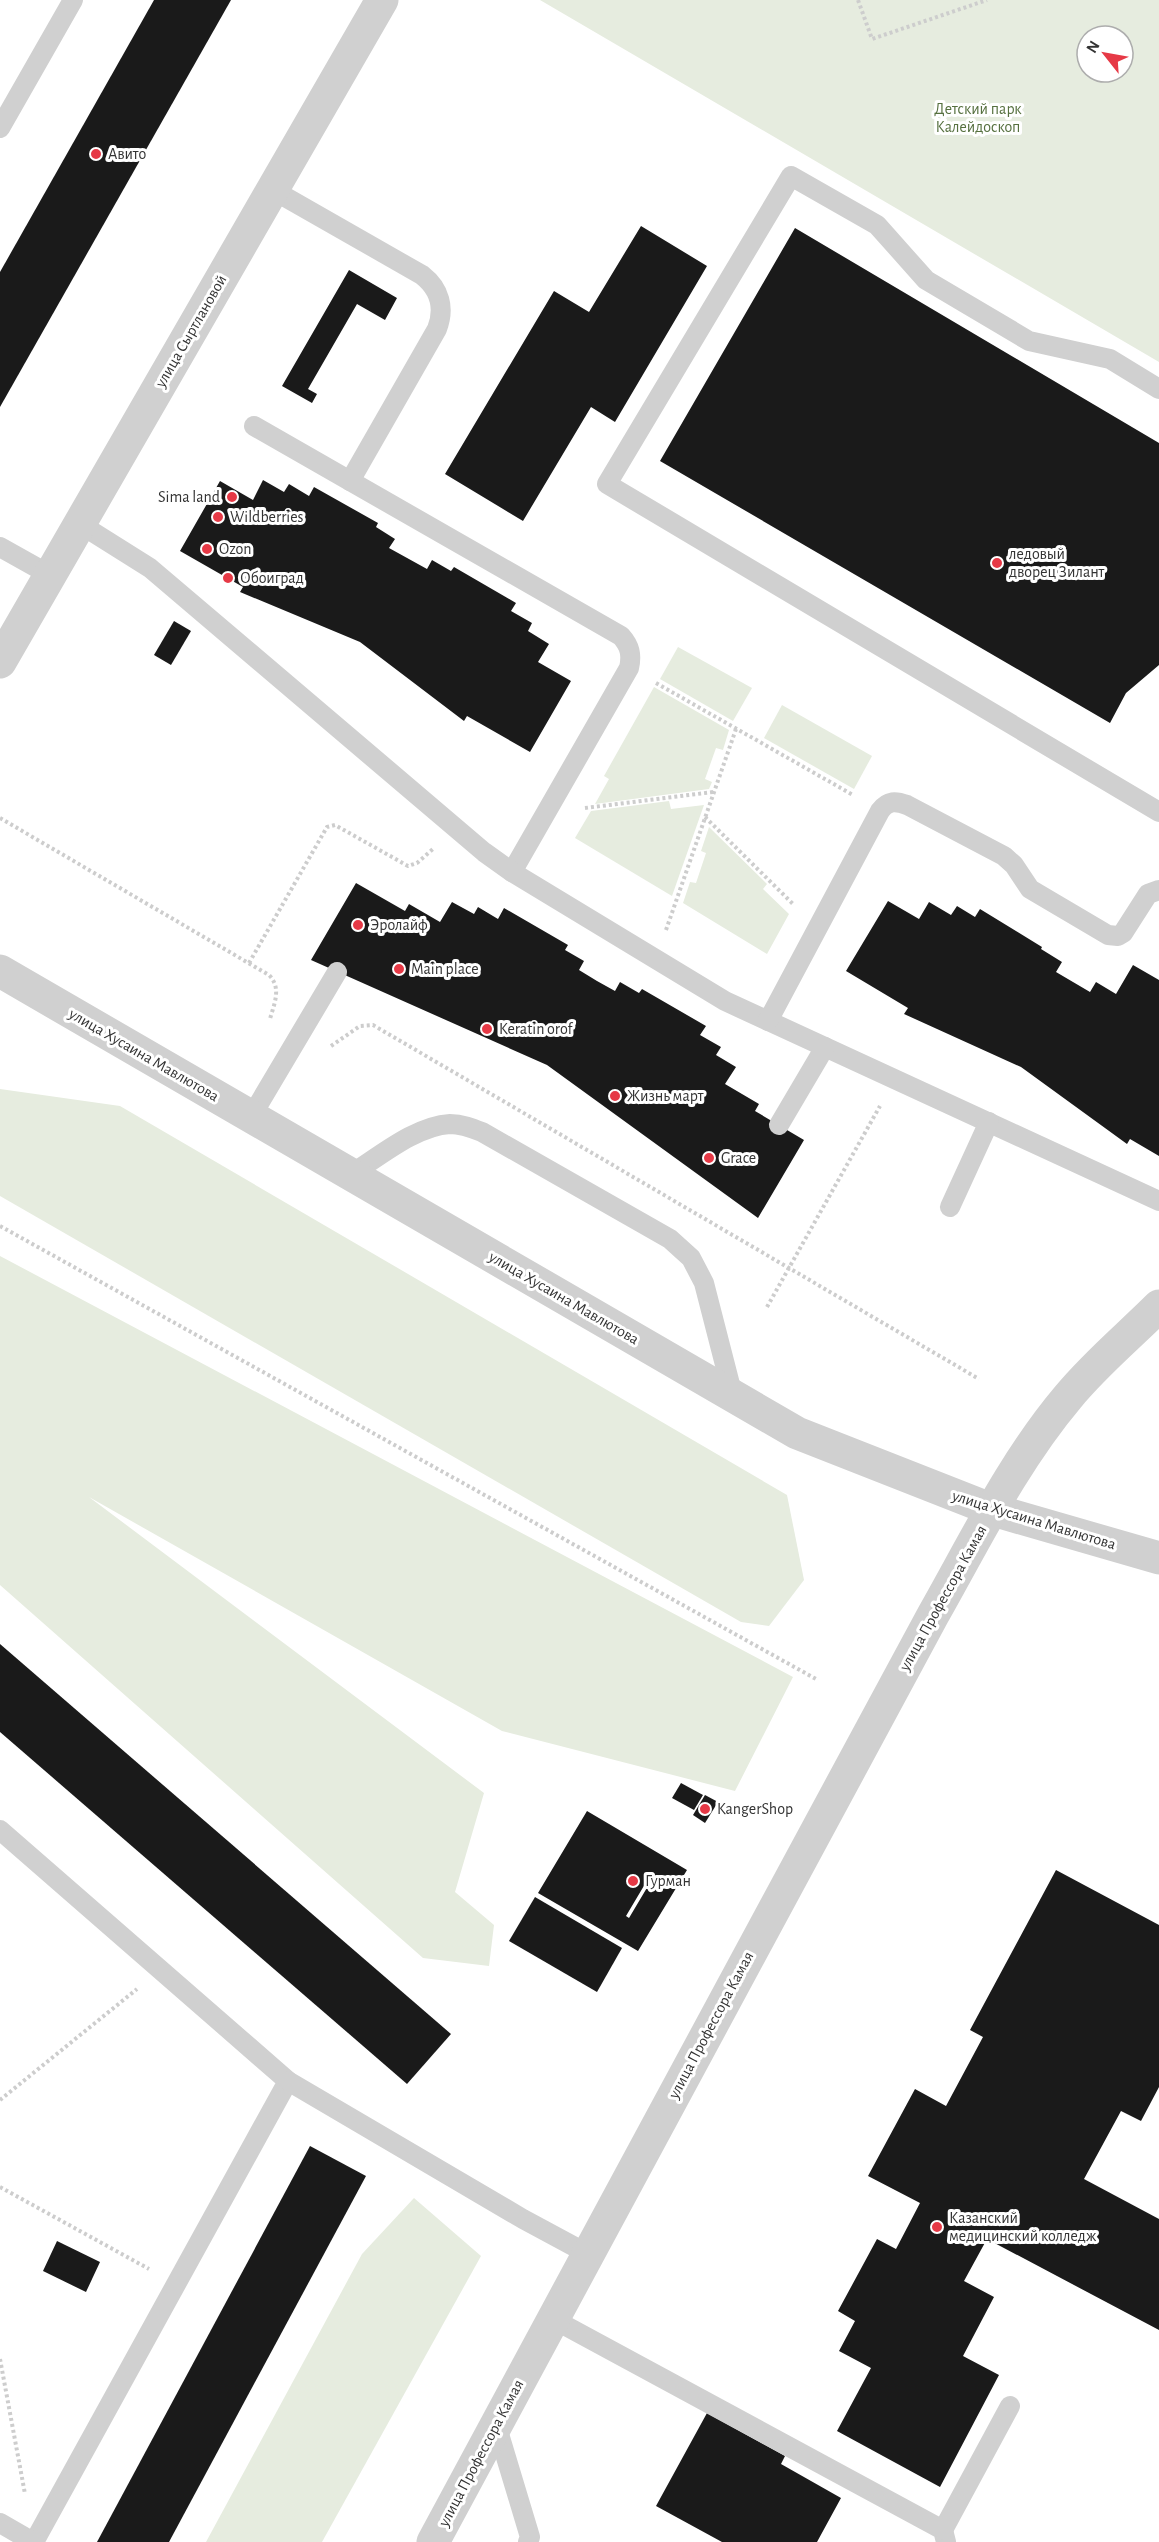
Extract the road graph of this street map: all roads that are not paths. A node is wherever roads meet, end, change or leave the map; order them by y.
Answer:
1 (73, 0) edge
2 (382, 0) edge
3 (0, 128) edge
4 (273, 190) junction
5 (1159, 389) edge
6 (254, 426) dead end
7 (350, 481) junction
8 (80, 524) junction
9 (0, 547) edge
10 (50, 575) junction
11 (0, 662) edge
12 (1159, 812) edge
13 (512, 872) junction
14 (1159, 890) edge
15 (0, 971) edge
16 (337, 972) dead end
17 (768, 1021) junction
18 (825, 1047) junction
19 (251, 1117) junction
20 (989, 1122) junction
21 (779, 1125) dead end
22 (350, 1175) junction
23 (1159, 1201) edge
24 (950, 1206) dead end
25 (1159, 1306) edge
26 (733, 1396) junction
27 (993, 1510) junction
28 (1159, 1558) edge
29 (0, 1830) edge
30 (288, 2081) junction
31 (588, 2254) junction
32 (553, 2319) junction
33 (1010, 2406) dead end
34 (496, 2424) junction
35 (0, 2523) edge
36 (944, 2536) edge
37 (533, 2540) edge
38 (34, 2542) edge
39 (433, 2542) edge

1 - 3 lane
2 - 4 street, улица Сыртлановой
4 - 7 lane
4 - 8 street, улица Сыртлановой
5 - 12 lane
6 - 7 lane
7 - 13 lane
8 - 10 street, улица Сыртлановой
8 - 13 lane
9 - 10 lane
10 - 11 street, улица Сыртлановой
13 - 17 lane
14 - 17 lane
15 - 19 street, улица Хусаина Мавлютова
16 - 19 lane
17 - 18 lane
18 - 20 lane
18 - 21 lane
19 - 22 street, улица Хусаина Мавлютова
20 - 23 lane
20 - 24 lane
22 - 26 street, улица Хусаина Мавлютова
22 - 26 lane
25 - 27 street, улица Профессора Камая
26 - 27 street, улица Хусаина Мавлютова
27 - 28 street, улица Хусаина Мавлютова
27 - 31 street, улица Профессора Камая
29 - 30 lane
30 - 31 lane
30 - 38 lane
31 - 32 street, улица Профессора Камая
32 - 34 street, улица Профессора Камая
32 - 36 lane
33 - 36 lane
34 - 37 lane
34 - 39 street, улица Профессора Камая
35 - 38 lane

